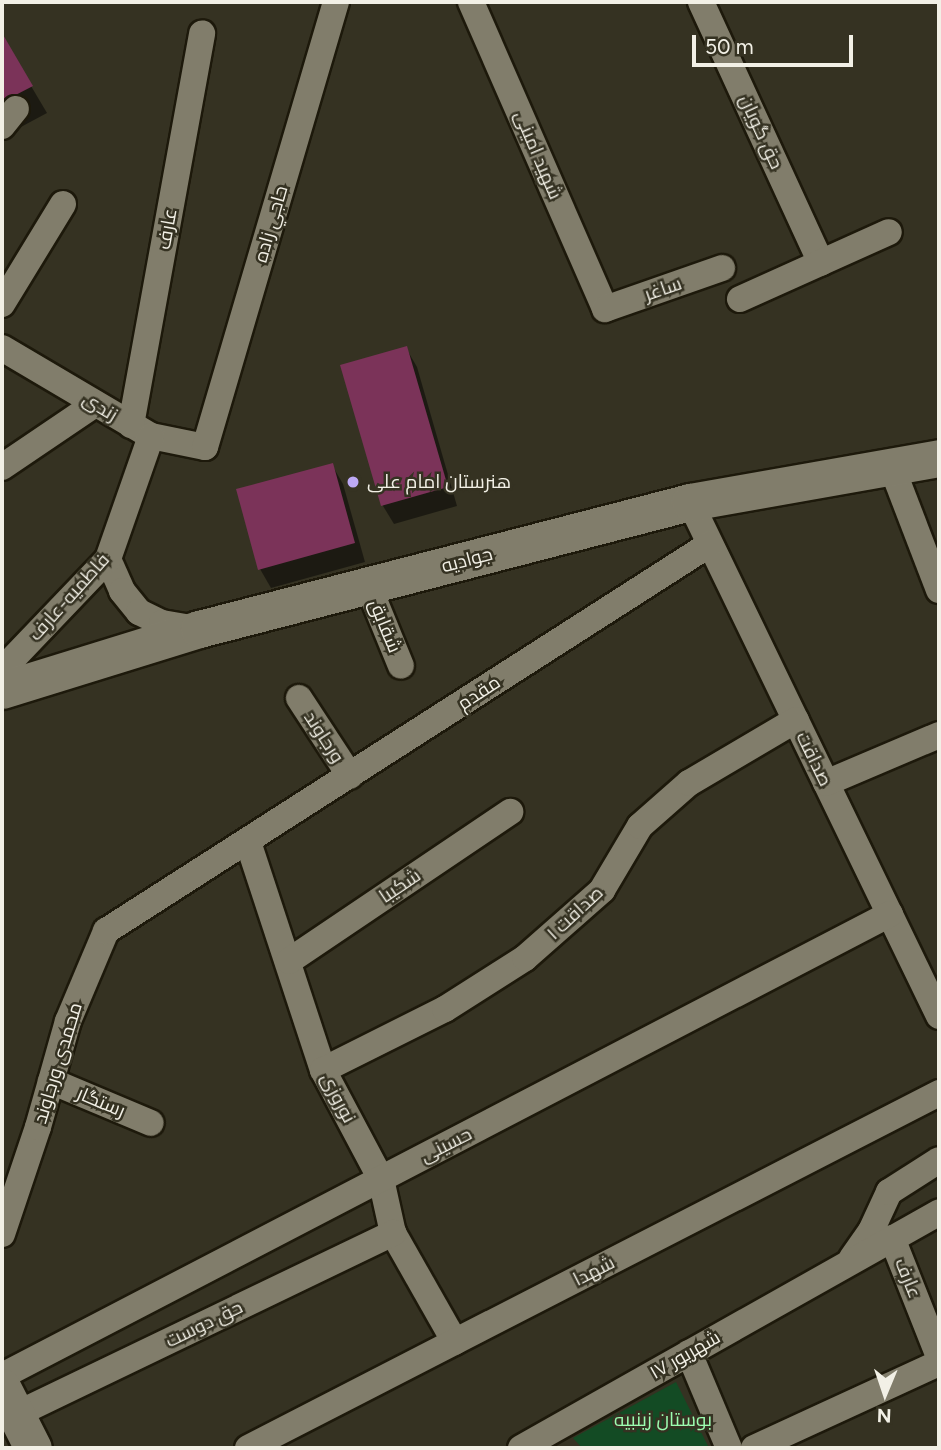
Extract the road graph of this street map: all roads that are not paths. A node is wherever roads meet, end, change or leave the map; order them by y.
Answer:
1 (336, 2) edge
2 (471, 2) edge
3 (701, 2) edge
4 (202, 33) dead end
5 (63, 204) dead end
6 (889, 232) dead end
7 (821, 263) junction
8 (722, 268) dead end
9 (740, 299) dead end
10 (2, 304) edge
11 (605, 309) joint
12 (2, 348) edge
13 (95, 404) junction
14 (141, 431) junction
15 (205, 447) joint
16 (939, 458) edge
17 (891, 465) junction
18 (2, 467) edge
19 (690, 502) junction
20 (710, 544) junction
21 (108, 559) junction
22 (368, 586) junction
23 (939, 590) edge
24 (199, 629) junction
25 (401, 666) dead end
26 (2, 670) edge
27 (2, 690) edge
28 (299, 698) dead end
29 (796, 720) junction
30 (939, 735) edge
31 (350, 776) junction
32 (826, 783) junction
33 (510, 812) dead end
34 (248, 842) junction
35 (890, 914) junction
36 (289, 961) junction
37 (939, 1016) edge
38 (323, 1070) junction
39 (51, 1081) junction
40 (939, 1093) edge
41 (151, 1123) dead end
42 (939, 1160) edge
43 (381, 1179) junction
44 (939, 1212) edge
45 (393, 1233) junction
46 (2, 1234) edge
47 (892, 1238) junction
48 (849, 1262) junction
49 (455, 1342) junction
50 (689, 1353) junction
51 (939, 1356) edge
52 (939, 1363) edge
53 (2, 1376) edge
54 (8, 1401) edge
55 (33, 1448) edge
56 (248, 1448) edge
57 (521, 1448) edge
58 (729, 1448) edge
59 (754, 1448) edge

1 - 15 street, حاجي زاده
2 - 11 street, شهید امینی
3 - 7 street, حق گویان
4 - 14 street, عارف
5 - 10 street
6 - 7 street
7 - 9 street
8 - 11 street, ساغر
12 - 13 street, زندی
13 - 14 street, زندی
13 - 18 street
14 - 15 street, زندی
14 - 21 street, فاطمیه-عارف
16 - 17 main road, جوادیه
17 - 19 main road, جوادیه
17 - 23 street
19 - 20 street, صداقت
19 - 22 main road, جوادیه
20 - 29 street, صداقت
20 - 31 street, مقدم
21 - 24 street
21 - 26 street, فاطمیه-عارف
22 - 24 main road, جوادیه
22 - 25 street, شقابق
24 - 27 main road, جوادیه
28 - 31 street, ورجاوند
29 - 32 street, صداقت
29 - 38 street, صداقت ۱
30 - 32 street
31 - 34 street, مقدم
32 - 35 street, صداقت
33 - 36 street, شکیبا
34 - 36 street, نوروزی
34 - 39 street, محمدی ورجاوند
35 - 37 street, صداقت
35 - 43 street, حسینی
36 - 38 street, نوروزی
38 - 43 street, نوروزی
39 - 41 street, رستگار
39 - 46 street, محمدی ورجاوند
40 - 49 street, شهدا
42 - 48 street, ۱۷ شهریور
43 - 45 street, نوروزی
43 - 53 street, حسینی
44 - 47 street, ۱۷ شهریور
45 - 49 street, نوروزی
45 - 54 street, حق دوست
47 - 48 street, ۱۷ شهریور
47 - 51 street, عارف
48 - 50 street, ۱۷ شهریور
49 - 56 street, شهدا
50 - 57 street, ۱۷ شهریور
50 - 58 street
52 - 59 street
54 - 55 main road

